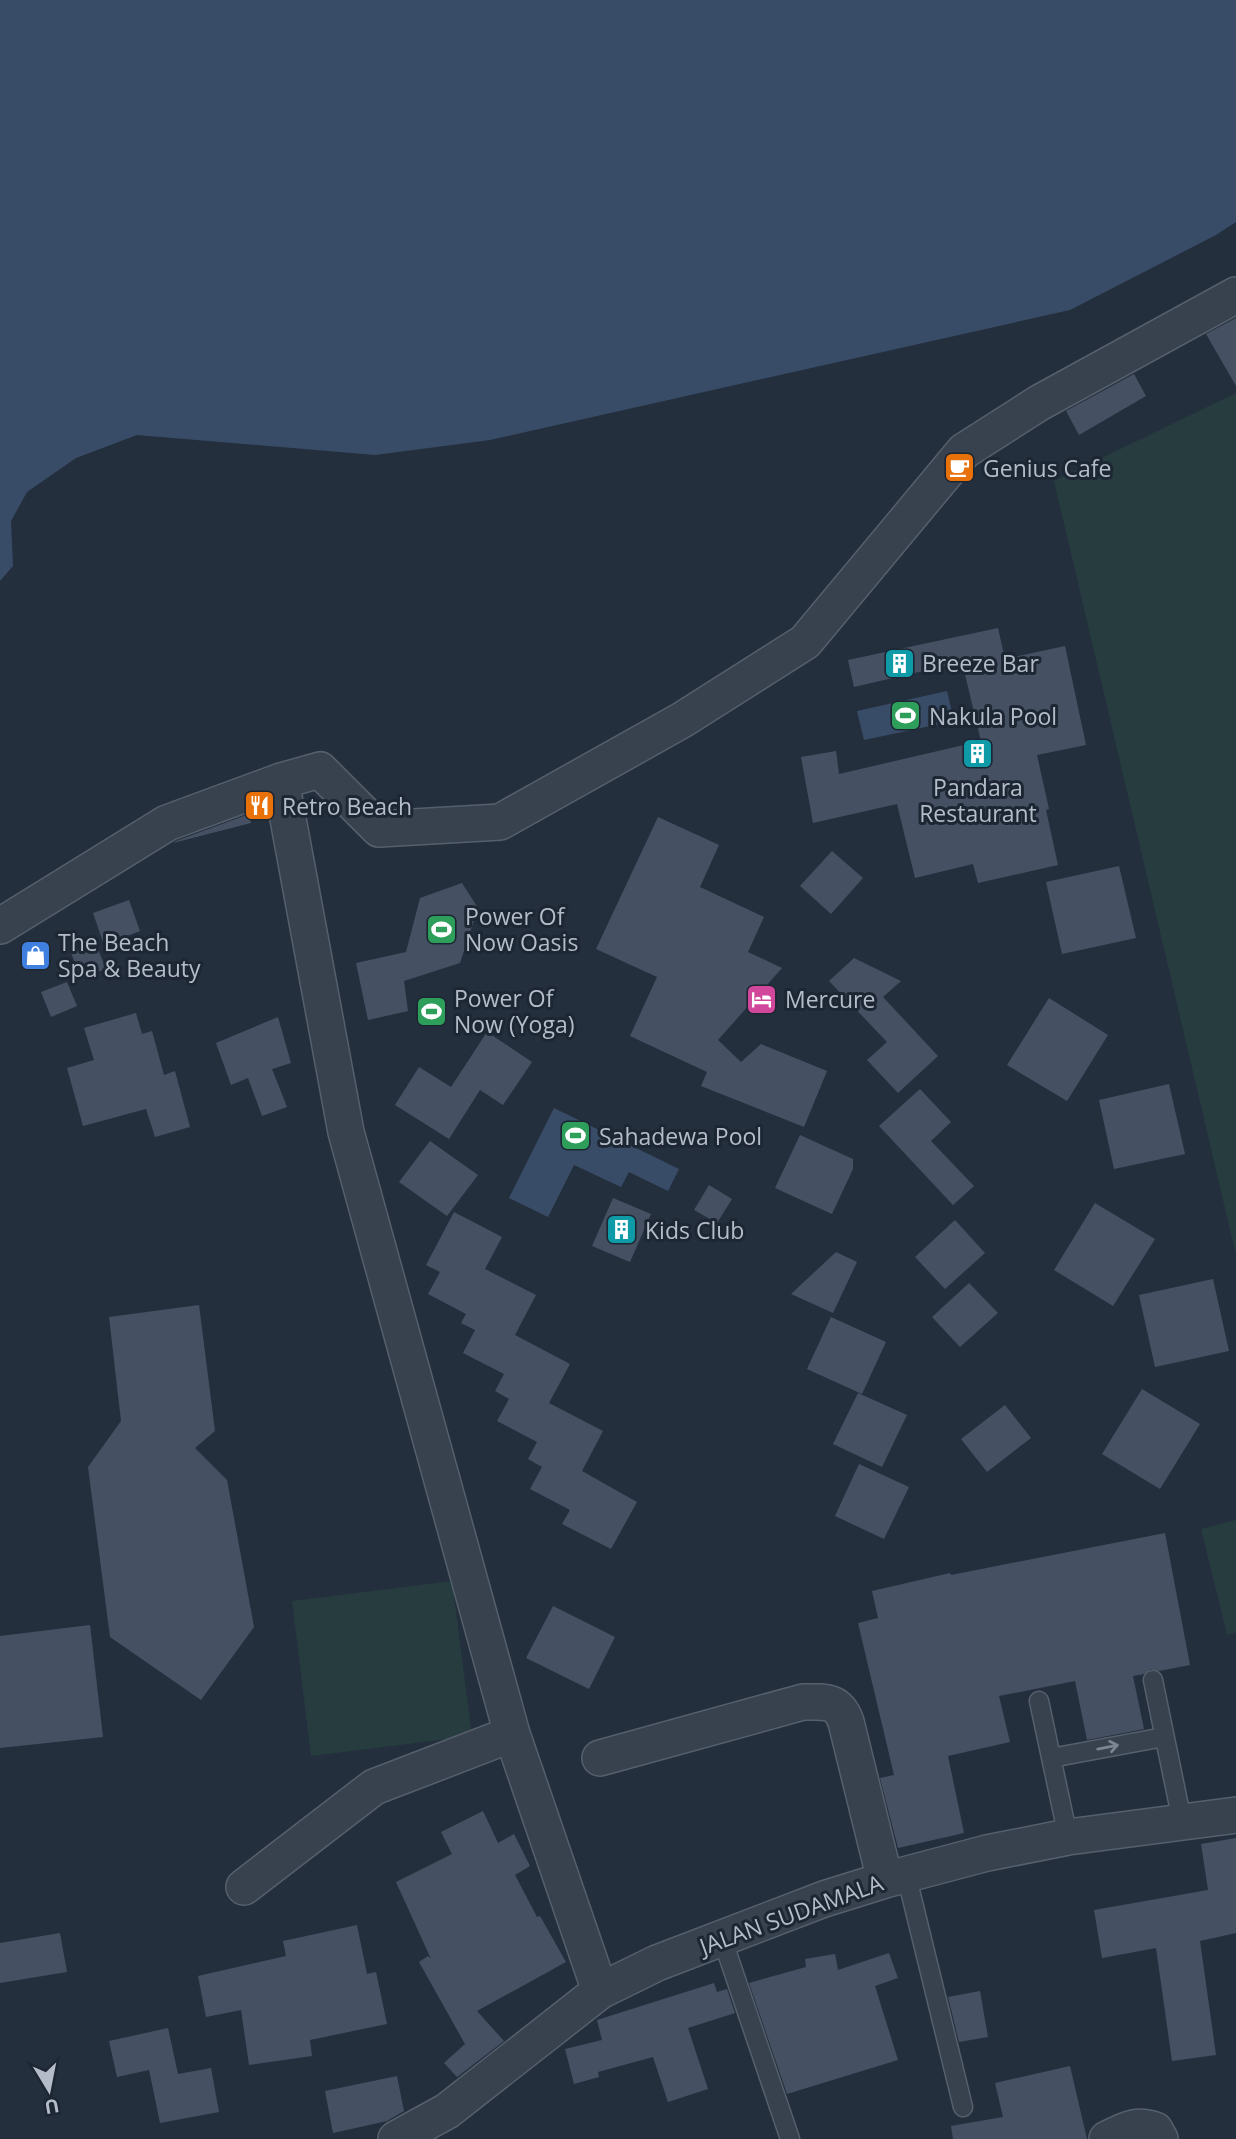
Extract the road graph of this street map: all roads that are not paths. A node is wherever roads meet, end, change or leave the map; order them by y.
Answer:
1 (1236, 295) edge
2 (281, 781) junction
3 (0, 926) edge
4 (1153, 1680) dead end
5 (1039, 1700) dead end
6 (512, 1734) junction
7 (1164, 1737) junction
8 (600, 1758) dead end
9 (1051, 1758) junction
10 (1236, 1815) edge
11 (1182, 1821) junction
12 (1068, 1837) junction
13 (895, 1877) junction
14 (244, 1887) dead end
15 (722, 1938) junction
16 (600, 1991) junction
17 (963, 2108) dead end
18 (397, 2139) edge
19 (790, 2139) edge
20 (1107, 2139) edge
21 (1160, 2139) edge

1 - 2 street
2 - 3 street
2 - 6 street
4 - 7 lane
5 - 9 lane
6 - 14 street
6 - 16 street
9 -> 7 lane
7 - 11 lane
8 - 13 street
9 - 12 lane
10 - 11 street, JALAN SUDAMALA
11 - 12 street, JALAN SUDAMALA
12 - 13 street, JALAN SUDAMALA
13 - 15 street, JALAN SUDAMALA
13 - 17 lane
15 - 16 street, JALAN SUDAMALA
15 - 19 lane
16 - 18 street, JALAN SUDAMALA
20 - 21 street

